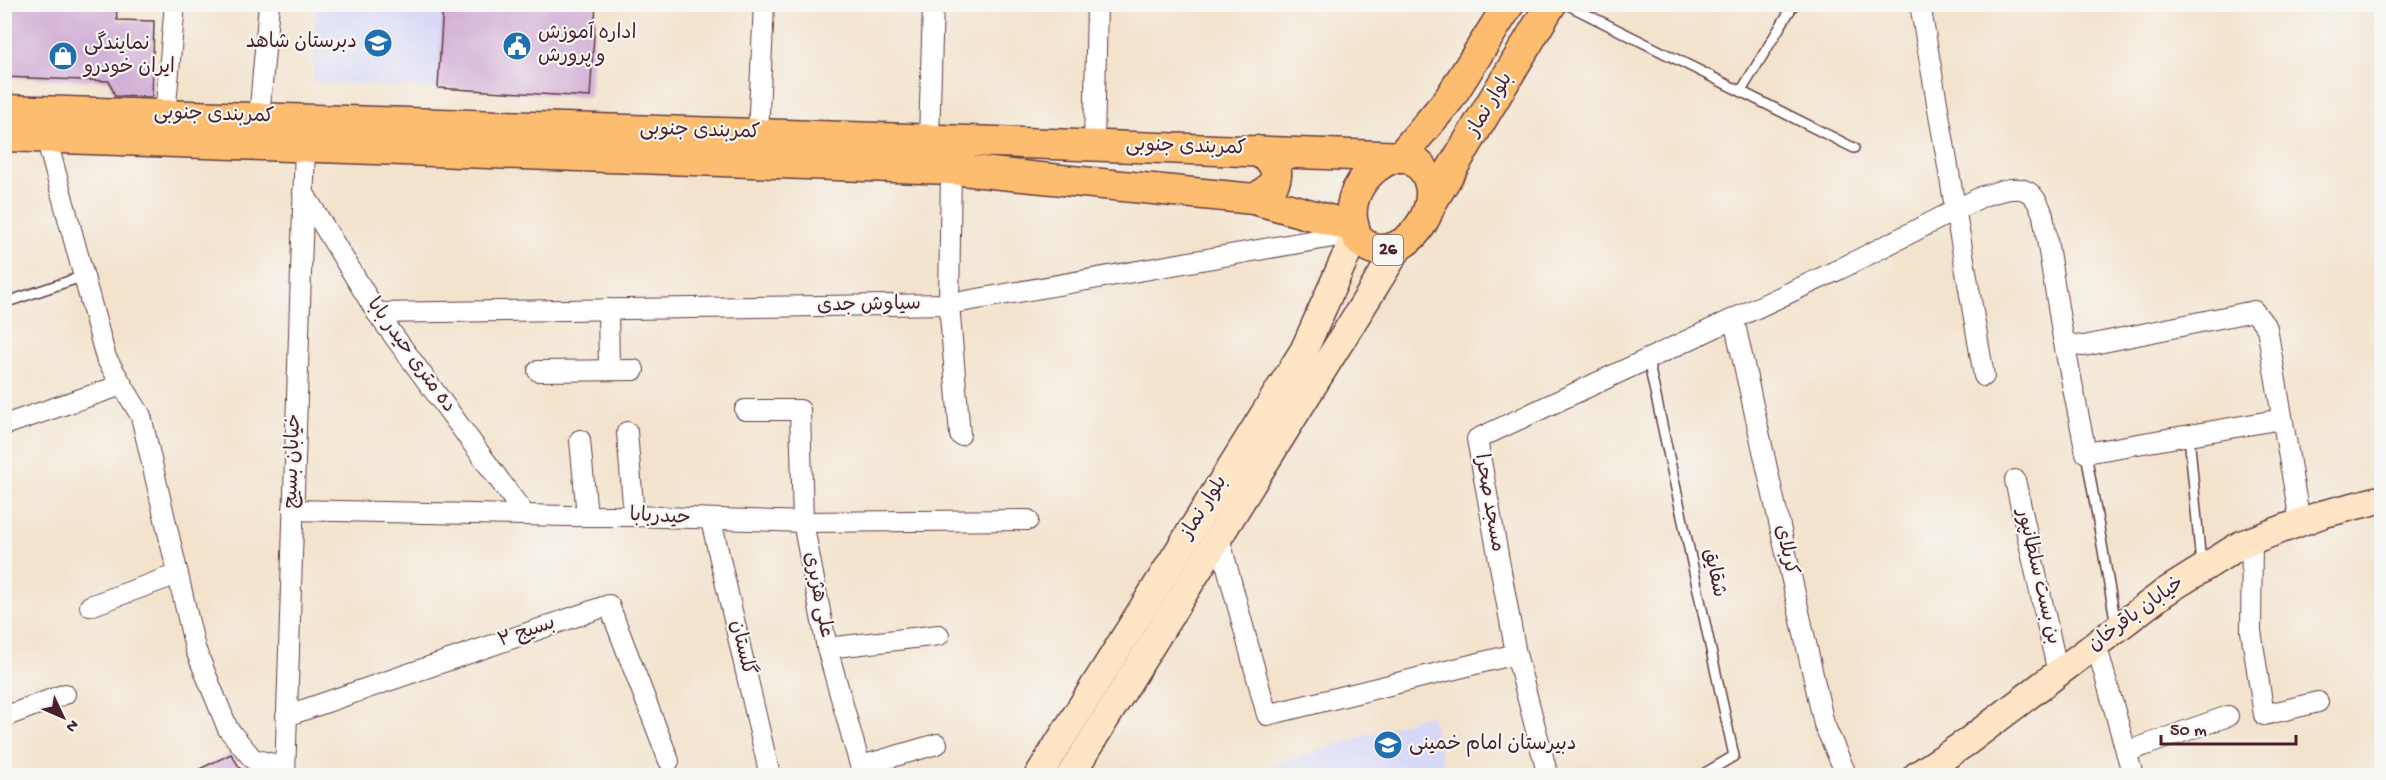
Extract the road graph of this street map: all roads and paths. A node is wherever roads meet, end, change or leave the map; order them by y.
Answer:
1 (175, 4) edge
2 (269, 4) edge
3 (764, 4) edge
4 (933, 4) edge
5 (1097, 4) edge
6 (1509, 4) edge
7 (1551, 4) edge
8 (1566, 4) edge
9 (1794, 4) edge
10 (1920, 4) edge
11 (1741, 92) junction
12 (1449, 99) junction
13 (4, 110) edge
14 (165, 115) junction
15 (1482, 119) junction
16 (258, 131) junction
17 (305, 132) junction
18 (758, 134) junction
19 (4, 136) edge
20 (46, 137) junction
21 (503, 139) junction
22 (929, 139) junction
23 (1094, 145) junction
24 (1854, 148) dead end
25 (1256, 151) junction
26 (1397, 157) junction
27 (951, 169) junction
28 (303, 192) junction
29 (1254, 199) junction
30 (1430, 205) junction
31 (1956, 210) junction
32 (1355, 230) junction
33 (1401, 244) junction
34 (84, 276) junction
35 (1325, 301) junction
36 (4, 303) edge
37 (950, 304) junction
38 (609, 309) junction
39 (1360, 311) junction
40 (377, 313) junction
41 (1734, 320) junction
42 (2063, 338) junction
43 (1648, 360) junction
44 (609, 369) junction
45 (634, 370) dead end
46 (538, 371) dead end
47 (1984, 376) dead end
48 (122, 385) junction
49 (745, 410) dead end
50 (2282, 419) junction
51 (4, 425) edge
52 (627, 432) dead end
53 (960, 435) dead end
54 (2189, 435) junction
55 (580, 440) dead end
56 (2086, 453) junction
57 (2015, 480) dead end
58 (2382, 499) edge
59 (293, 510) junction
60 (525, 515) junction
61 (587, 516) junction
62 (634, 516) junction
63 (711, 520) junction
64 (1028, 520) dead end
65 (803, 522) junction
66 (2300, 522) junction
67 (1219, 537) junction
68 (2252, 540) junction
69 (2201, 569) junction
70 (178, 574) junction
71 (90, 606) dead end
72 (939, 635) dead end
73 (2107, 637) junction
74 (827, 648) junction
75 (1516, 654) junction
76 (2058, 673) junction
77 (65, 694) dead end
78 (2318, 702) dead end
79 (286, 716) junction
80 (2228, 716) dead end
81 (4, 717) edge
82 (937, 744) dead end
83 (2126, 752) junction
84 (669, 761) dead end
85 (285, 771) edge
86 (862, 771) edge
87 (770, 776) edge
88 (1038, 776) edge
89 (1070, 776) edge
90 (1548, 776) edge
91 (1700, 776) edge
92 (1847, 776) edge
93 (1916, 776) edge
94 (2133, 776) edge

1 - 14 street
2 - 16 street
3 - 18 street
4 - 22 street
5 - 23 street
6 - 12 main road, بلوار نماز / 26
7 - 15 main road, بلوار نماز / 26
8 - 11 lane
9 - 11 lane
10 - 31 street
11 - 24 lane
12 - 15 main road
12 - 26 main road, بلوار نماز / 26
13 - 14 main road, کمربندی جنوبی
14 - 16 main road, کمربندی جنوبی
15 - 30 main road, بلوار نماز / 26
16 - 17 main road, کمربندی جنوبی
16 - 20 main road, کمربندی جنوبی
17 - 21 main road, کمربندی جنوبی
17 - 28 street, خیابان بسیج
18 - 21 main road, کمربندی جنوبی
18 - 22 main road, کمربندی جنوبی
19 - 20 main road, کمربندی جنوبی
20 - 34 street
21 - 27 main road, کمربندی جنوبی
22 - 23 main road, کمربندی جنوبی
23 - 25 main road, کمربندی جنوبی
25 - 26 main road, کمربندی جنوبی
25 - 29 main road
26 - 30 main road
26 - 32 main road, 26
27 - 29 main road, کمربندی جنوبی
27 - 37 street
28 - 40 street, ده متری حیدر بابا
28 - 59 street, خیابان بسیج
29 - 32 main road, کمربندی جنوبی
30 - 33 main road, 26
31 - 41 street, مسجد صحرا
31 - 42 street, مسجد صحرا
31 - 47 street
32 - 33 main road, 26
32 - 35 main road, بلوار نماز / 26
32 - 37 street, سیاوش جدی
33 - 39 main road, بلوار نماز / 26
34 - 36 lane
34 - 48 street
35 - 39 main road
35 - 88 main road, بلوار نماز / 26
37 - 38 street, سیاوش جدی
37 - 53 street
38 - 40 street, سیاوش جدی
38 - 44 street
39 - 67 main road, بلوار نماز / 26
40 - 60 street, ده متری حیدر بابا
41 - 43 street, مسجد صحرا
41 - 92 street, کربلای
42 - 50 street
42 - 56 street, مسجد صحرا
43 - 75 street, مسجد صحرا
43 - 91 lane, شقایق
44 - 45 street
44 - 46 street
48 - 51 street
48 - 70 street
49 - 65 street, علی هژبری
50 - 54 street
50 - 66 street
52 - 62 street
54 - 56 street
54 - 69 lane
55 - 61 street
56 - 73 lane
57 - 76 street, بن بست سلطانپور
58 - 66 main road, خیابان باقرخان
59 - 60 street, حیدربابا
59 - 79 street, خیابان بسیج
60 - 61 street, حیدربابا
61 - 62 street, حیدربابا
62 - 63 street, حیدربابا
63 - 65 street, حیدربابا
63 - 87 street, گلستان
64 - 65 street, حیدربابا
65 - 74 street, علی هژبری
66 - 68 main road, خیابان باقرخان
67 - 75 street
67 - 89 main road, بلوار نماز / 26
68 - 69 main road, خیابان باقرخان
68 - 78 street
69 - 73 main road, خیابان باقرخان
70 - 71 street
70 - 85 street
72 - 74 street
73 - 76 main road, خیابان باقرخان
73 - 83 street
74 - 86 street, علی هژبری
75 - 90 street
76 - 93 main road, خیابان باقرخان
77 - 81 street
79 - 84 street, بسیج ۲
79 - 85 street, خیابان بسیج
80 - 83 street
82 - 86 street
83 - 94 street

